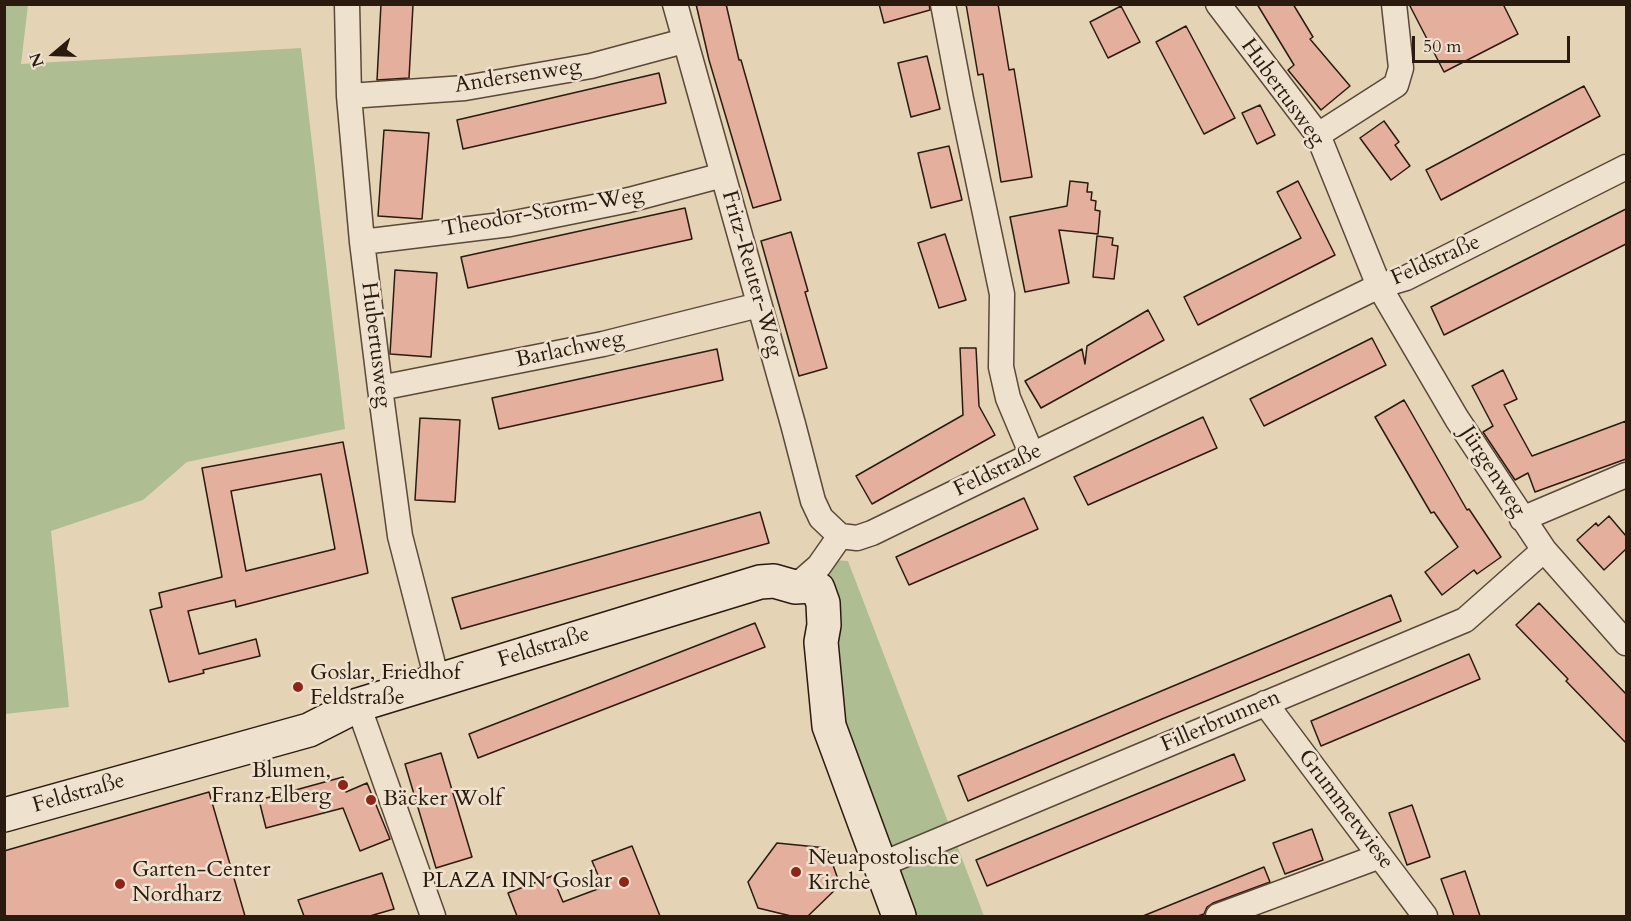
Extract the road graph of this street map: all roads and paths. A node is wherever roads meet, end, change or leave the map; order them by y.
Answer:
1 (347, 4) edge
2 (675, 4) edge
3 (943, 4) edge
4 (1218, 4) edge
5 (1394, 4) edge
6 (684, 41) junction
7 (349, 96) junction
8 (1318, 135) junction
9 (1626, 167) edge
10 (723, 175) junction
11 (362, 242) junction
12 (1379, 286) junction
13 (759, 305) junction
14 (380, 388) junction
15 (1032, 455) junction
16 (1626, 475) edge
17 (1522, 519) junction
18 (840, 536) junction
19 (1544, 550) junction
20 (795, 587) junction
21 (1626, 643) edge
22 (437, 680) junction
23 (1265, 703) junction
24 (358, 705) junction
25 (4, 795) edge
26 (4, 815) edge
27 (1380, 856) junction
28 (880, 865) junction
29 (434, 916) edge
30 (899, 916) edge
31 (1218, 916) edge
32 (1425, 916) edge

1 - 7 street, Hubertusweg
2 - 6 street, Fritz-Reuter-Weg
3 - 15 street
4 - 8 street, Hubertusweg
5 - 8 street
6 - 7 street, Andersenweg
6 - 10 street, Fritz-Reuter-Weg
7 - 11 street, Hubertusweg
8 - 12 street, Hubertusweg
9 - 12 street, Feldstraße
10 - 11 street, Theodor-Storm-Weg
10 - 13 street, Fritz-Reuter-Weg
11 - 14 street, Hubertusweg
12 - 15 street, Feldstraße
12 - 17 street, Jürgenweg
13 - 14 street, Barlachweg
13 - 18 street, Fritz-Reuter-Weg
14 - 22 street, Hubertusweg
15 - 18 street, Feldstraße
16 - 17 street
17 - 19 street, Jürgenweg
18 - 20 street
19 - 21 street, Jürgenweg
19 - 23 street, Fillerbrunnen
20 - 22 street, Feldstraße
20 - 28 street
22 - 24 street, Feldstraße
23 - 27 street, Grummetwiese
23 - 28 street, Fillerbrunnen
24 - 25 street, Feldstraße
24 - 26 street, Feldstraße
24 - 29 street
27 - 31 street
27 - 32 street, Grummetwiese
28 - 30 street

